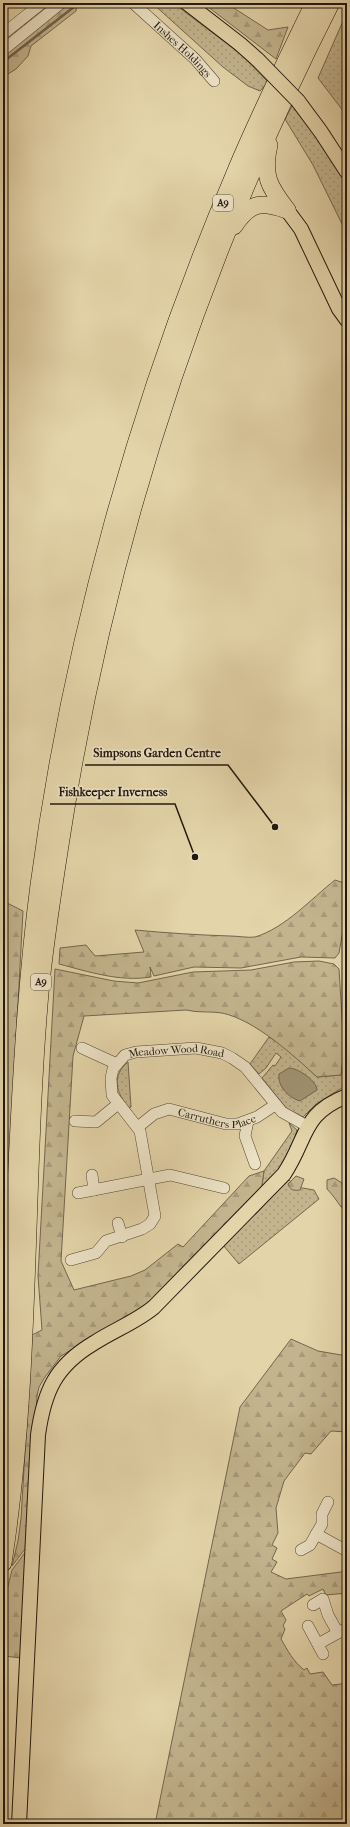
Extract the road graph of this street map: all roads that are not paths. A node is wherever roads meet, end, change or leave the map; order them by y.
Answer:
1 (42, 3) edge
2 (61, 3) edge
3 (133, 3) edge
4 (187, 3) edge
5 (314, 3) edge
6 (331, 3) edge
7 (3, 34) edge
8 (3, 50) edge
9 (214, 81) dead end
10 (278, 112) junction
11 (347, 172) edge
12 (287, 210) junction
13 (222, 244) junction
14 (347, 320) edge
15 (82, 1048) dead end
16 (117, 1064) junction
17 (347, 1096) edge
18 (118, 1104) junction
19 (274, 1105) junction
20 (75, 1121) dead end
21 (248, 1121) junction
22 (307, 1126) junction
23 (138, 1127) junction
24 (255, 1164) dead end
25 (92, 1175) dead end
26 (149, 1179) junction
27 (224, 1188) dead end
28 (94, 1190) junction
29 (78, 1193) dead end
30 (118, 1223) dead end
31 (122, 1237) junction
32 (70, 1260) dead end
33 (3, 1446) edge
34 (328, 1502) dead end
35 (316, 1534) junction
36 (301, 1550) dead end
37 (347, 1551) edge
38 (3, 1563) edge
39 (313, 1605) dead end
40 (308, 1626) dead end
41 (344, 1631) edge
42 (19, 1824) edge

1 - 7 street
2 - 8 street
3 - 9 street, Inshes Holdings
4 - 11 main road, bridge
5 - 33 highway, A9
6 - 10 highway, A9
10 - 12 highway, A9
10 - 13 highway, A9
12 - 13 highway, A9
12 - 14 main road
13 - 38 highway, A9
15 - 16 street
16 - 18 street, Meadow Wood Road
16 - 19 street, Meadow Wood Road
17 - 22 main road
18 - 20 street
18 - 23 street, Meadow Wood Road
19 - 21 street, Carruthers Place
19 - 22 street, Meadow Wood Road
21 - 23 street, Carruthers Place
21 - 24 street
22 - 42 main road
23 - 26 street, Meadow Wood Road
25 - 28 street
26 - 27 street
26 - 28 street
26 - 31 street, Meadow Wood Road
28 - 29 street
30 - 31 street
31 - 32 street, Meadow Wood Road
34 - 35 street
35 - 36 street
35 - 37 street
39 - 41 street
40 - 41 street

